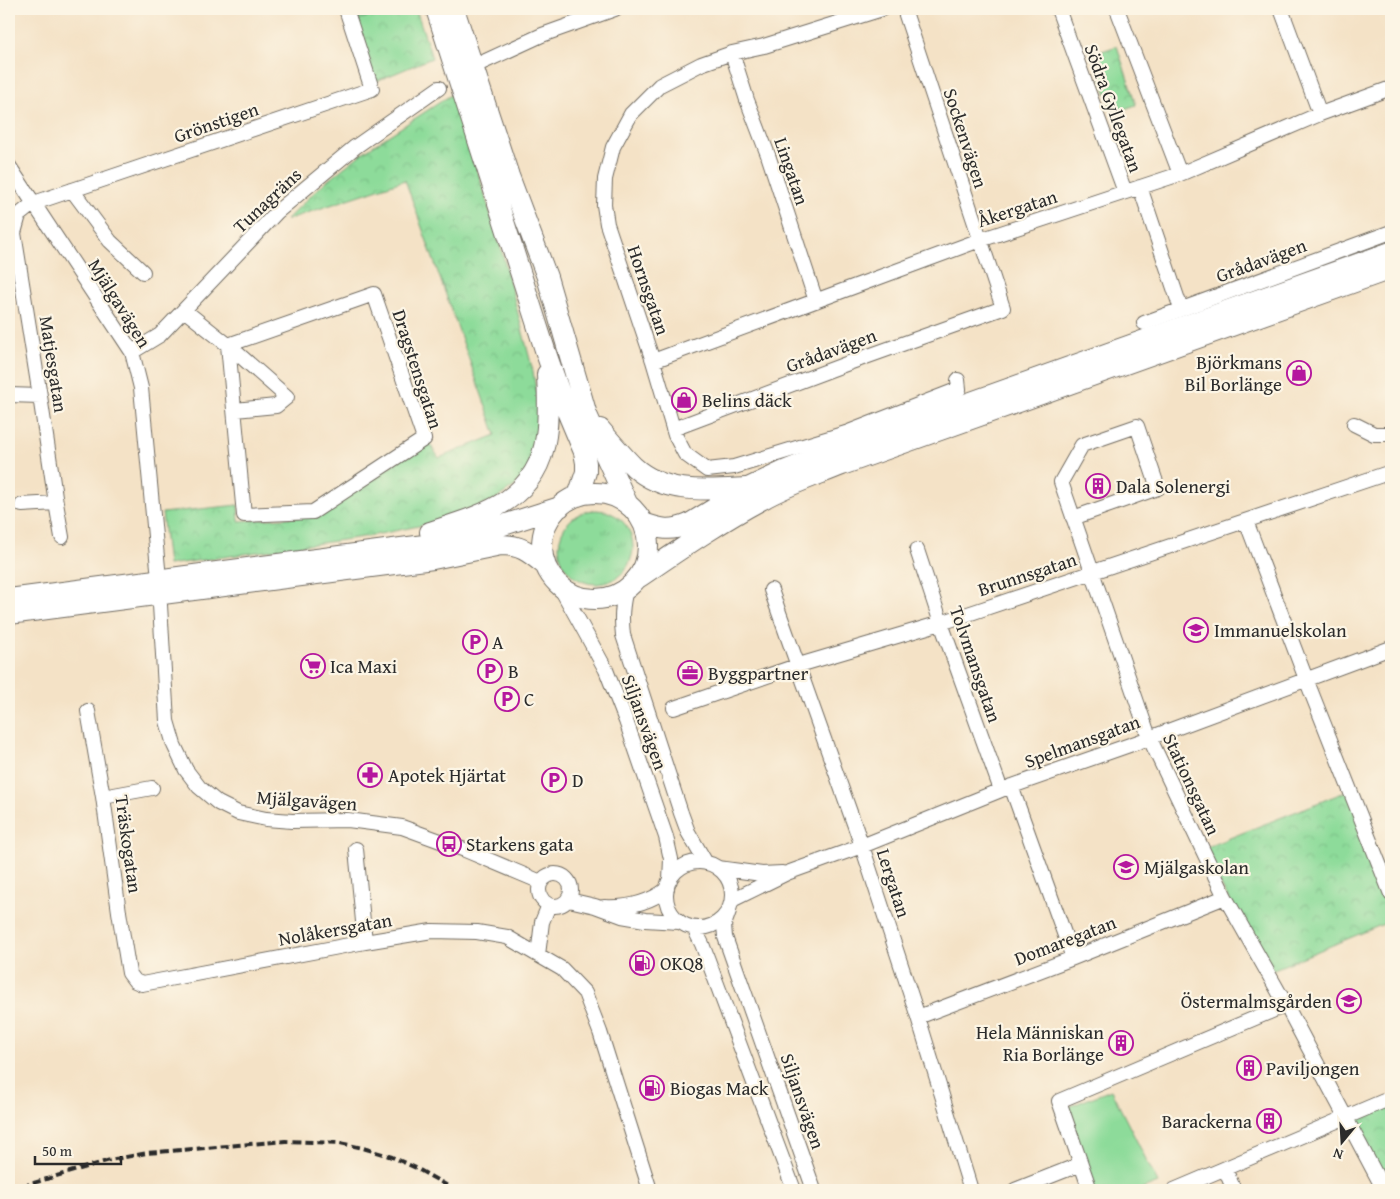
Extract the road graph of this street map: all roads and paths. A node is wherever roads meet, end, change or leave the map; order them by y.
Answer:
1 (346, 9) edge
2 (436, 9) edge
3 (454, 9) edge
4 (615, 9) edge
5 (882, 9) edge
6 (904, 9) edge
7 (1058, 9) edge
8 (1117, 9) edge
9 (1281, 9) edge
10 (732, 53) junction
11 (479, 64) dead end
12 (440, 88) dead end
13 (1391, 88) edge
14 (1320, 114) junction
15 (9, 166) edge
16 (1180, 174) junction
17 (1140, 187) junction
18 (72, 190) junction
19 (1125, 192) junction
20 (34, 203) junction
21 (1391, 232) edge
22 (980, 240) junction
23 (1391, 252) edge
24 (1391, 269) edge
25 (143, 272) dead end
26 (816, 301) junction
27 (1003, 308) joint
28 (1181, 309) junction
29 (184, 310) junction
30 (1144, 323) dead end
31 (228, 345) junction
32 (132, 352) junction
33 (546, 353) junction
34 (653, 361) junction
35 (958, 380) dead end
36 (9, 395) edge
37 (40, 396) junction
38 (235, 410) junction
39 (587, 415) junction
40 (1354, 424) dead end
41 (673, 429) junction
42 (1391, 434) edge
43 (1391, 472) edge
44 (748, 488) junction
45 (578, 496) junction
46 (56, 503) junction
47 (22, 505) dead end
48 (628, 505) junction
49 (560, 507) junction
50 (1074, 518) junction
51 (1246, 521) junction
52 (643, 523) junction
53 (62, 537) dead end
54 (917, 550) dead end
55 (359, 553) junction
56 (546, 566) junction
57 (158, 568) dead end
58 (1092, 572) junction
59 (632, 584) junction
60 (559, 585) junction
61 (771, 590) dead end
62 (9, 598) edge
63 (160, 605) dead end
64 (9, 614) edge
65 (941, 622) junction
66 (1391, 648) edge
67 (799, 665) junction
68 (1306, 679) junction
69 (674, 708) dead end
70 (88, 710) dead end
71 (1150, 738) junction
72 (152, 788) dead end
73 (1006, 788) junction
74 (103, 797) junction
75 (862, 846) junction
76 (356, 849) dead end
77 (712, 865) junction
78 (787, 873) junction
79 (1388, 874) edge
80 (541, 882) junction
81 (668, 885) junction
82 (1391, 894) edge
83 (1225, 897) junction
84 (568, 900) junction
85 (549, 905) junction
86 (731, 905) junction
87 (595, 906) junction
88 (679, 922) junction
89 (694, 928) junction
90 (366, 942) junction
91 (538, 955) junction
92 (1073, 958) junction
93 (135, 981) joint
94 (1286, 1005) junction
95 (918, 1017) junction
96 (1391, 1098) edge
97 (1345, 1118) junction
98 (1081, 1164) junction
99 (1225, 1169) junction
100 (650, 1190) edge
101 (794, 1190) edge
102 (814, 1190) edge
103 (971, 1190) edge
104 (1015, 1190) edge
105 (1090, 1190) edge
106 (1174, 1190) edge
107 (1234, 1190) edge
108 (1384, 1190) edge

1 - 18 street, Grönstigen
2 - 33 highway
3 - 39 highway
4 - 11 street
5 - 10 street, Hornsgatan
6 - 22 street, Sockenvägen
7 - 19 street, Södra Gyllegatan
8 - 16 street, Södra Gyllegatan
9 - 14 street
10 - 26 street, Lingatan
10 - 34 street, Hornsgatan
12 - 29 street, Tunagräns
13 - 14 street, Åkergatan
14 - 16 street, Åkergatan
15 - 20 street, Mjälgavägen
16 - 17 street, Åkergatan
17 - 19 street, Åkergatan
17 - 28 street, Södra Gyllegatan
18 - 20 street, Grönstigen
18 - 25 street
19 - 22 street, Åkergatan
20 - 32 street, Mjälgavägen
20 - 37 street, Matjesgatan
21 - 28 street, Grådavägen
22 - 26 street, Åkergatan
22 - 27 street, Sockenvägen
23 - 44 highway
24 - 59 highway
26 - 34 street, Åkergatan
27 - 41 street, Grådavägen
28 - 30 street, Grådavägen
29 - 31 street
29 - 32 street, Tunagräns
31 - 38 street
31 - 38 street
31 - 38 street, Dragstensgatan
32 - 57 street, Mjälgavägen
33 - 45 highway
33 - 55 highway
34 - 41 street, Hornsgatan
35 - 41 street, Hornsgatan
36 - 37 street
37 - 46 street, Matjesgatan
39 - 44 highway
39 - 48 highway
40 - 42 street
43 - 51 street, Brunnsgatan
44 - 52 highway
45 - 48 highway
45 - 49 highway
46 - 47 street
46 - 53 street, Matjesgatan
48 - 52 highway
49 - 55 highway
49 - 56 highway
50 - 50 street, Stationsgatan
50 - 58 street, Stationsgatan
51 - 58 street, Brunnsgatan
51 - 68 street
52 - 59 highway
54 - 65 street, Tolvmansgatan
55 - 62 highway
56 - 60 highway
56 - 64 highway
58 - 65 street, Brunnsgatan
58 - 71 street, Stationsgatan
59 - 60 highway
59 - 77 street, Siljansvägen
60 - 81 street, Siljansvägen
61 - 67 street, Lergatan
63 - 80 street, Mjälgavägen
65 - 67 street, Brunnsgatan
65 - 73 street, Tolvmansgatan
66 - 68 street, Spelmansgatan
67 - 69 street, Brunnsgatan
67 - 75 street, Lergatan
68 - 71 street, Spelmansgatan
68 - 79 street
70 - 74 street, Träskogatan
71 - 73 street, Spelmansgatan
71 - 83 street, Stationsgatan
72 - 74 street
73 - 75 street, Spelmansgatan
73 - 92 street, Tolvmansgatan
74 - 93 street, Träskogatan
75 - 78 street, Spelmansgatan
75 - 95 street, Lergatan
76 - 90 street
77 - 78 street, Spelmansgatan
77 - 81 street
77 - 86 street
78 - 86 street, Spelmansgatan
79 - 82 street
80 - 84 street
80 - 85 street
81 - 87 street
81 - 88 street
83 - 92 street, Domaregatan
83 - 94 street, Stationsgatan
84 - 85 street
84 - 87 street
85 - 91 street
86 - 89 street
86 - 102 street, Siljansvägen
87 - 88 street
88 - 89 street
89 - 101 street, Siljansvägen
90 - 91 street, Nolåkersgatan
90 - 93 street, Nolåkersgatan
91 - 100 street, Nolåkersgatan
92 - 95 street, Domaregatan
94 - 97 street, Stationsgatan
94 - 98 street
95 - 103 street, Lergatan
96 - 97 street
97 - 99 street
97 - 108 street, Stationsgatan
98 - 104 street
98 - 105 street
99 - 106 street
99 - 107 street

